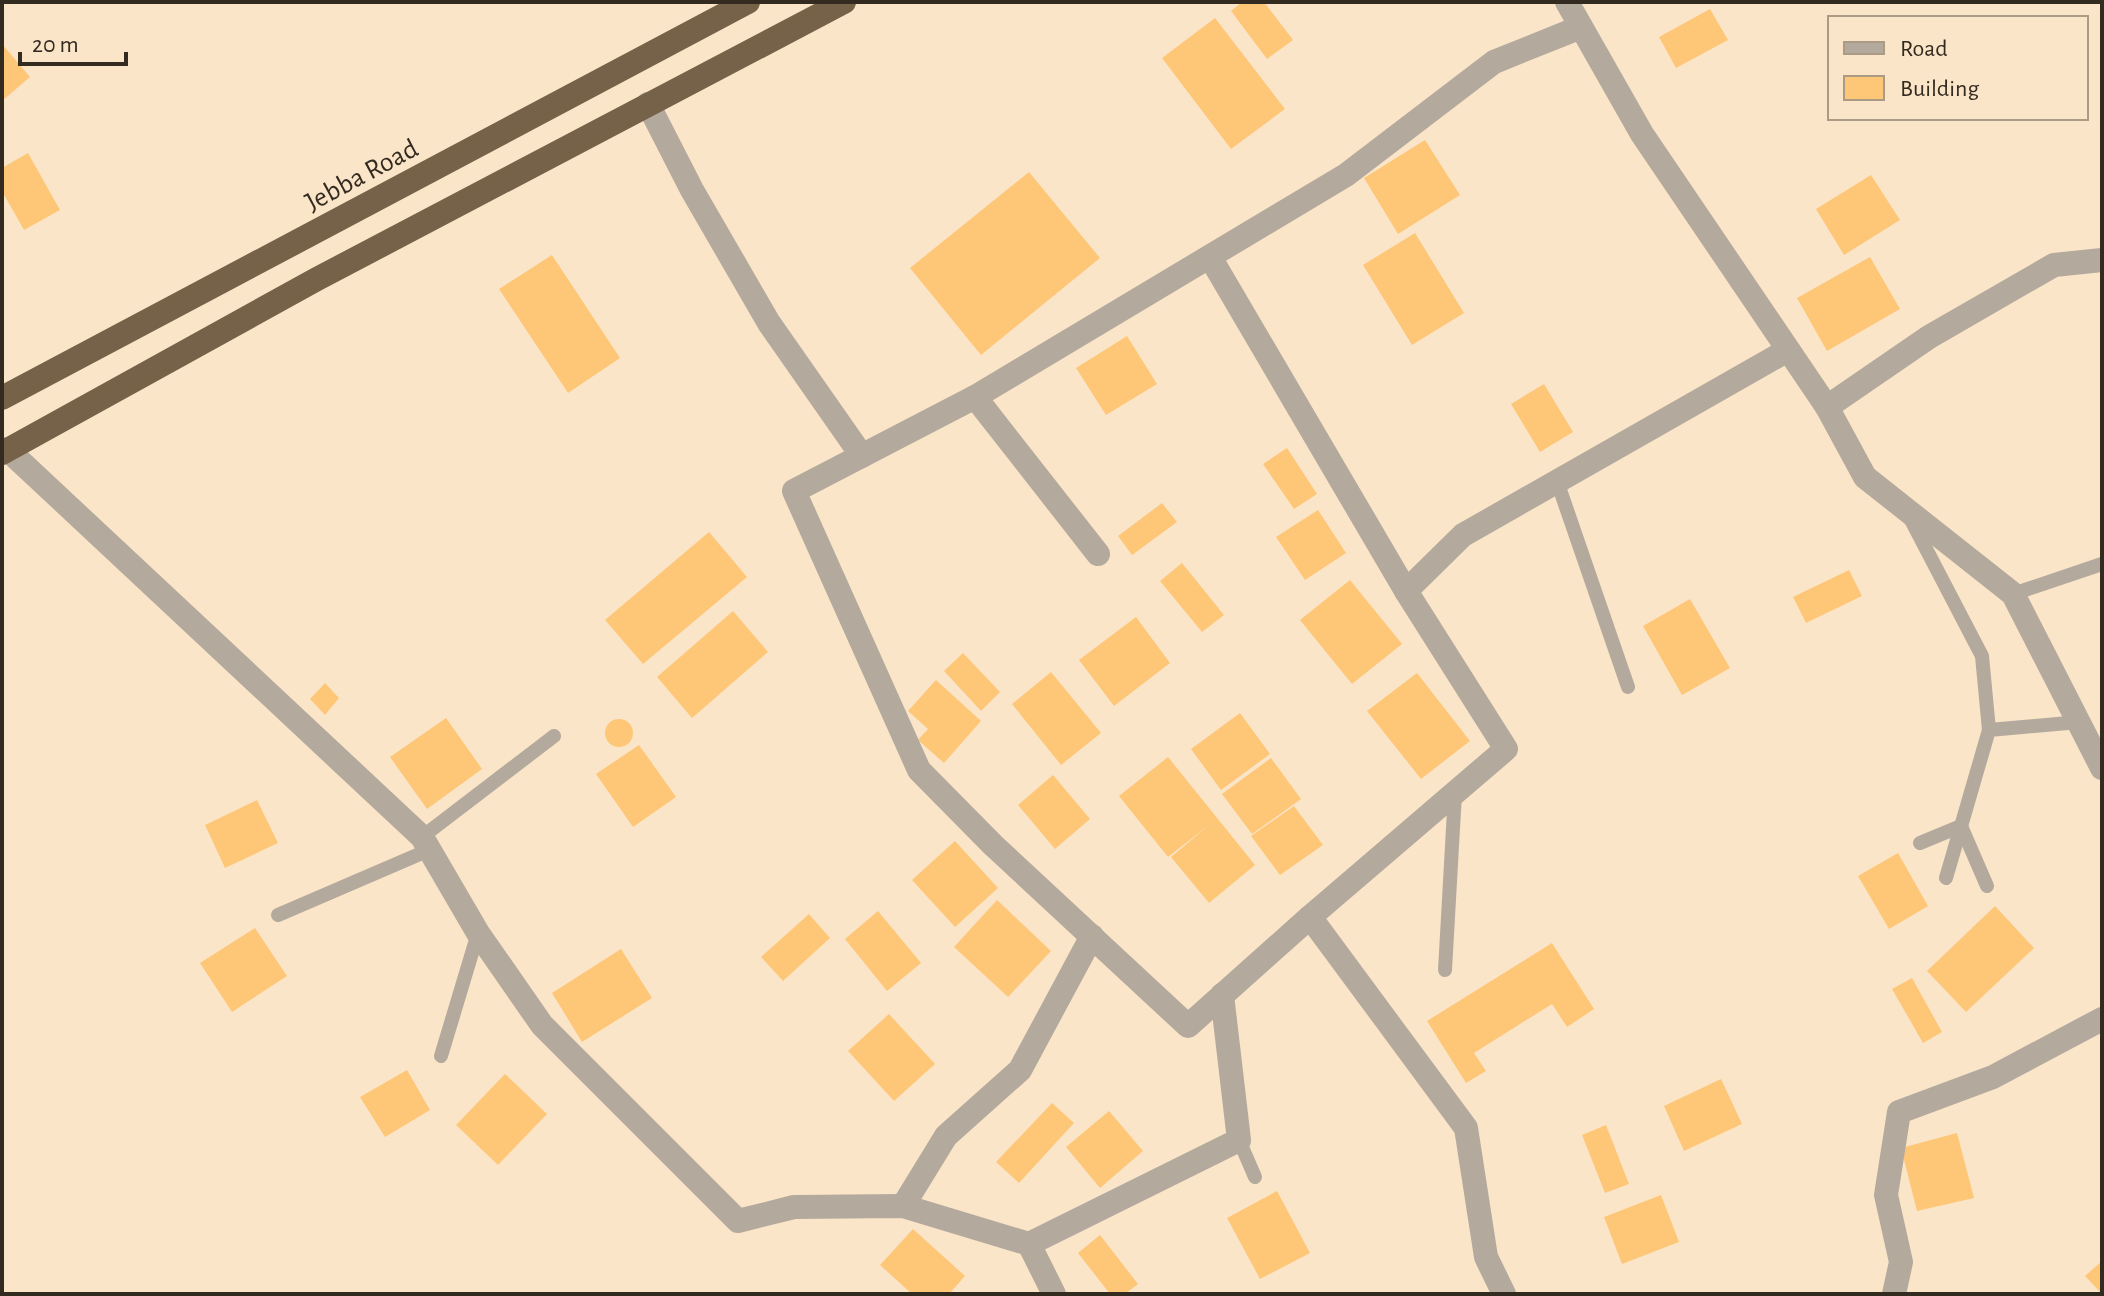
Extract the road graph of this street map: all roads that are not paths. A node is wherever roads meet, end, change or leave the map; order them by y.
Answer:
1 (748, 2) edge
2 (844, 2) edge
3 (1567, 2) edge
4 (1581, 27) junction
5 (648, 104) junction
6 (1210, 257) junction
7 (2102, 260) edge
8 (1788, 350) junction
9 (975, 397) junction
10 (2, 398) edge
11 (1827, 407) junction
12 (5, 451) edge
13 (862, 456) junction
14 (1557, 481) junction
15 (1905, 508) junction
16 (1098, 554) dead end
17 (2102, 564) edge
18 (1406, 591) junction
19 (2013, 594) junction
20 (1628, 687) dead end
21 (2079, 722) junction
22 (1989, 730) junction
23 (554, 736) dead end
24 (2102, 768) edge
25 (1455, 793) junction
26 (1961, 826) junction
27 (426, 843) junction
28 (1920, 843) dead end
29 (1946, 878) dead end
30 (1987, 886) dead end
31 (278, 915) dead end
32 (1310, 917) junction
33 (478, 933) junction
34 (1092, 936) junction
35 (1445, 970) dead end
36 (1222, 995) junction
37 (2102, 1019) edge
38 (441, 1056) dead end
39 (1239, 1140) junction
40 (1255, 1177) dead end
41 (903, 1206) junction
42 (1029, 1244) junction
43 (1054, 1294) edge
44 (1504, 1294) edge
45 (1894, 1294) edge

1 - 10 highway, Jebba Road
2 - 5 highway
3 - 4 street
4 - 6 street
4 - 8 street
5 - 12 highway
5 - 13 street
6 - 9 street
6 - 18 street
7 - 11 street
8 - 11 street
8 - 14 street
9 - 13 street
9 - 16 street
11 - 15 street
12 - 27 street
13 - 34 street
14 - 18 street
14 - 20 lane
15 - 19 street
15 - 22 lane
17 - 19 lane
18 - 25 street
19 - 21 street
21 - 22 lane
21 - 24 street
22 - 26 lane
23 - 27 lane
25 - 32 street
25 - 35 lane
26 - 28 lane
26 - 29 lane
26 - 30 lane
27 - 31 lane
27 - 33 street
32 - 36 street
32 - 44 street
33 - 38 lane
33 - 41 street
34 - 36 street
34 - 41 street
36 - 39 street
37 - 45 street
39 - 40 lane
39 - 42 street
41 - 42 street
42 - 43 street

